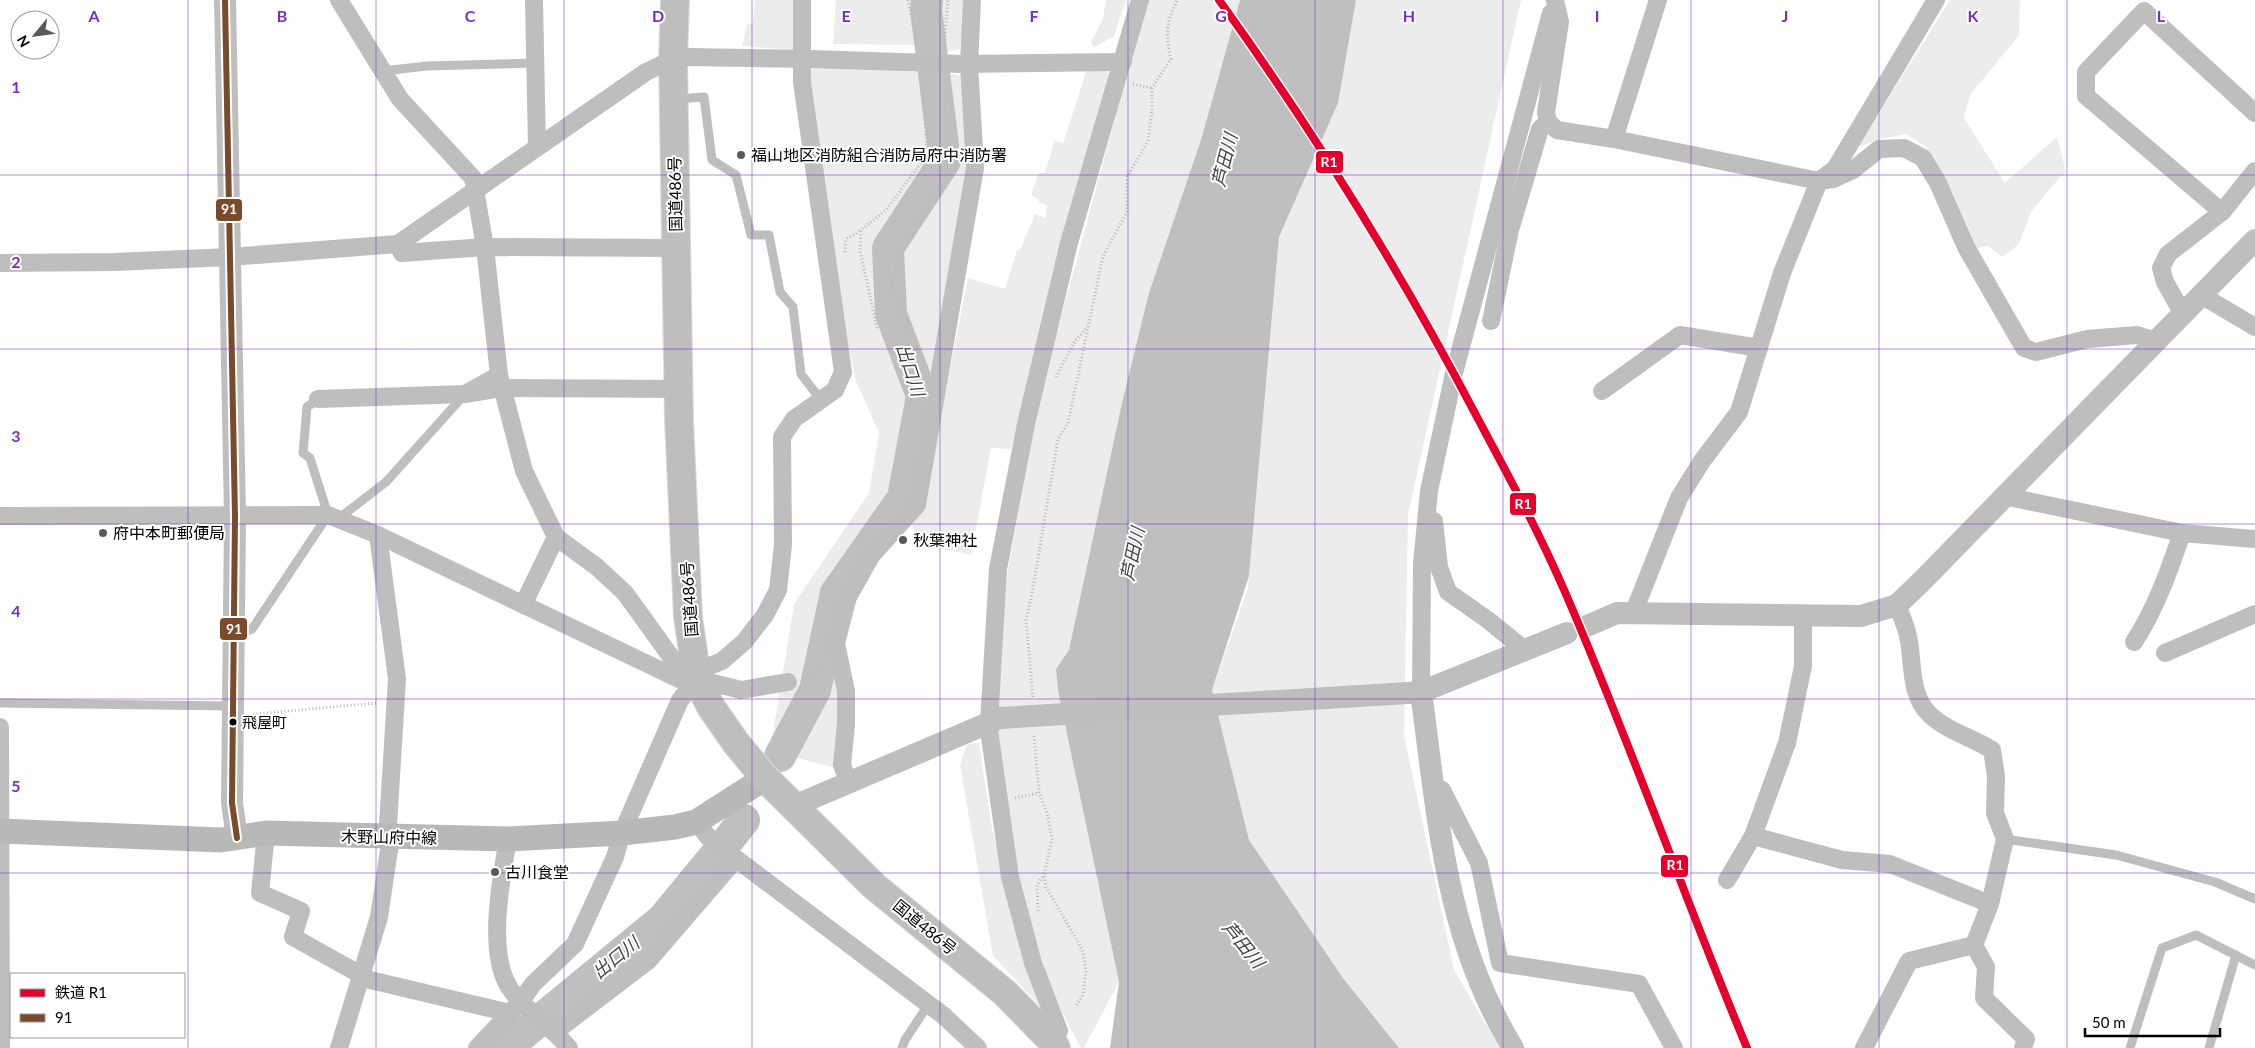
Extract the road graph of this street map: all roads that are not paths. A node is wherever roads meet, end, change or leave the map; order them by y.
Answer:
1 (225, 0) edge
2 (339, 0) edge
3 (534, 0) edge
4 (675, 0) edge
5 (802, 0) edge
6 (972, 0) edge
7 (1140, 0) edge
8 (1555, 0) edge
9 (1658, 0) edge
10 (1936, 0) edge
11 (1554, 22) junction
12 (807, 58) junction
13 (673, 59) junction
14 (1123, 62) junction
15 (535, 64) junction
16 (965, 64) junction
17 (383, 71) junction
18 (674, 99) junction
19 (2255, 113) edge
20 (1548, 122) junction
21 (1614, 139) junction
22 (536, 146) junction
23 (2255, 171) edge
24 (1819, 181) junction
25 (477, 191) junction
26 (2222, 212) junction
27 (2255, 240) edge
28 (398, 244) junction
29 (485, 247) junction
30 (676, 248) junction
31 (230, 258) junction
32 (0, 263) edge
33 (2201, 295) junction
34 (2183, 314) junction
35 (1491, 321) dead end
36 (2255, 327) edge
37 (2156, 341) junction
38 (1759, 348) junction
39 (500, 381) junction
40 (679, 390) junction
41 (1602, 391) dead end
42 (465, 394) junction
43 (318, 399) joint
44 (821, 400) junction
45 (2004, 496) junction
46 (1428, 512) junction
47 (0, 516) edge
48 (235, 517) junction
49 (333, 517) junction
50 (2182, 533) junction
51 (378, 535) junction
52 (556, 537) junction
53 (2255, 539) edge
54 (523, 605) junction
55 (1897, 605) junction
56 (1633, 614) junction
57 (2255, 614) edge
58 (1803, 616) junction
59 (233, 637) junction
60 (2134, 642) dead end
61 (1525, 650) junction
62 (2165, 653) dead end
63 (697, 679) junction
64 (788, 682) road end
65 (1414, 693) junction
66 (0, 703) edge
67 (232, 711) junction
68 (994, 721) junction
69 (0, 727) edge
70 (765, 778) junction
71 (849, 782) junction
72 (1433, 789) junction
73 (794, 806) junction
74 (0, 830) edge
75 (703, 831) junction
76 (266, 833) junction
77 (622, 833) junction
78 (1753, 836) junction
79 (391, 837) junction
80 (237, 838) junction
81 (508, 839) junction
82 (2005, 839) junction
83 (736, 859) junction
84 (1727, 880) dead end
85 (2255, 899) edge
86 (1990, 904) junction
87 (1974, 945) junction
88 (2236, 955) junction
89 (2255, 965) edge
90 (363, 975) junction
91 (1, 1003) edge
92 (928, 1005) junction
93 (515, 1007) junction
94 (556, 1032) junction
95 (1054, 1044) edge
96 (1, 1048) edge
97 (339, 1048) edge
98 (477, 1048) edge
99 (569, 1048) edge
100 (902, 1048) edge
101 (978, 1048) edge
102 (1513, 1048) edge
103 (1674, 1048) edge
104 (1864, 1048) edge
105 (2024, 1048) edge
106 (2130, 1048) edge
107 (2209, 1048) edge

1 - 31 street
2 - 17 street
3 - 15 street
4 - 13 highway, 国道486号
5 - 12 street
6 - 16 street
7 - 14 street
8 - 11 street
9 - 21 street
10 - 24 street
11 - 20 street
11 - 46 street
12 - 13 street
12 - 16 street, bridge
12 - 44 street
13 - 18 highway, 国道486号
13 - 22 street
14 - 16 street
14 - 68 street
15 - 17 lane
15 - 22 street
16 - 71 street
17 - 25 street
18 - 30 highway, 国道486号
18 - 44 lane
19 - 26 street
20 - 21 street
20 - 35 street
21 - 24 street
22 - 25 street
23 - 26 street
24 - 37 street
24 - 38 street
25 - 28 street
25 - 29 street
26 - 34 street
27 - 33 street
28 - 29 street
28 - 31 street
29 - 30 street
29 - 39 street
30 - 40 highway, 国道486号
31 - 32 street
31 - 48 street
33 - 34 street
33 - 36 street
34 - 37 street
37 - 45 street
38 - 41 street
38 - 56 street
39 - 40 street
39 - 42 street
39 - 52 street
40 - 63 highway, 国道486号
42 - 43 street
42 - 49 lane
43 - 49 lane
44 - 63 street
45 - 50 street
45 - 55 street
46 - 61 street
46 - 65 street
47 - 48 street
48 - 49 street
48 - 59 street
49 - 51 street
49 - 59 lane
50 - 53 street
50 - 60 street
51 - 54 street
51 - 79 street
52 - 54 street
52 - 63 street
54 - 63 street
55 - 58 street
55 - 82 street
56 - 58 street
56 - 61 street
57 - 62 street
58 - 78 street
59 - 67 street
61 - 65 street
63 - 64 street
63 - 70 highway, 国道486号
63 - 77 street
65 - 68 street, bridge
65 - 72 street
66 - 67 lane
67 - 80 street
68 - 71 street
68 - 95 street
69 - 74 street
70 - 73 highway, 国道486号
70 - 75 main road, 木野山府中線
71 - 73 street
72 - 102 street
72 - 103 street
73 - 95 highway, 国道486号
74 - 80 main road, 木野山府中線
74 - 91 street
75 - 77 main road, 木野山府中線
75 - 83 street
76 - 79 main road, 木野山府中線
76 - 80 main road, 木野山府中線
76 - 90 street
77 - 81 main road, 木野山府中線
77 - 93 street
78 - 84 street
78 - 86 street
79 - 81 main road, 木野山府中線
79 - 90 street
81 - 93 street
82 - 85 lane
82 - 86 street
83 - 92 street
83 - 94 street
86 - 87 street
87 - 104 street
87 - 105 street
88 - 89 lane
88 - 106 lane
88 - 107 lane
90 - 93 street
90 - 97 street
91 - 96 street
92 - 100 lane
92 - 101 street
93 - 94 street
93 - 98 street
94 - 99 street

